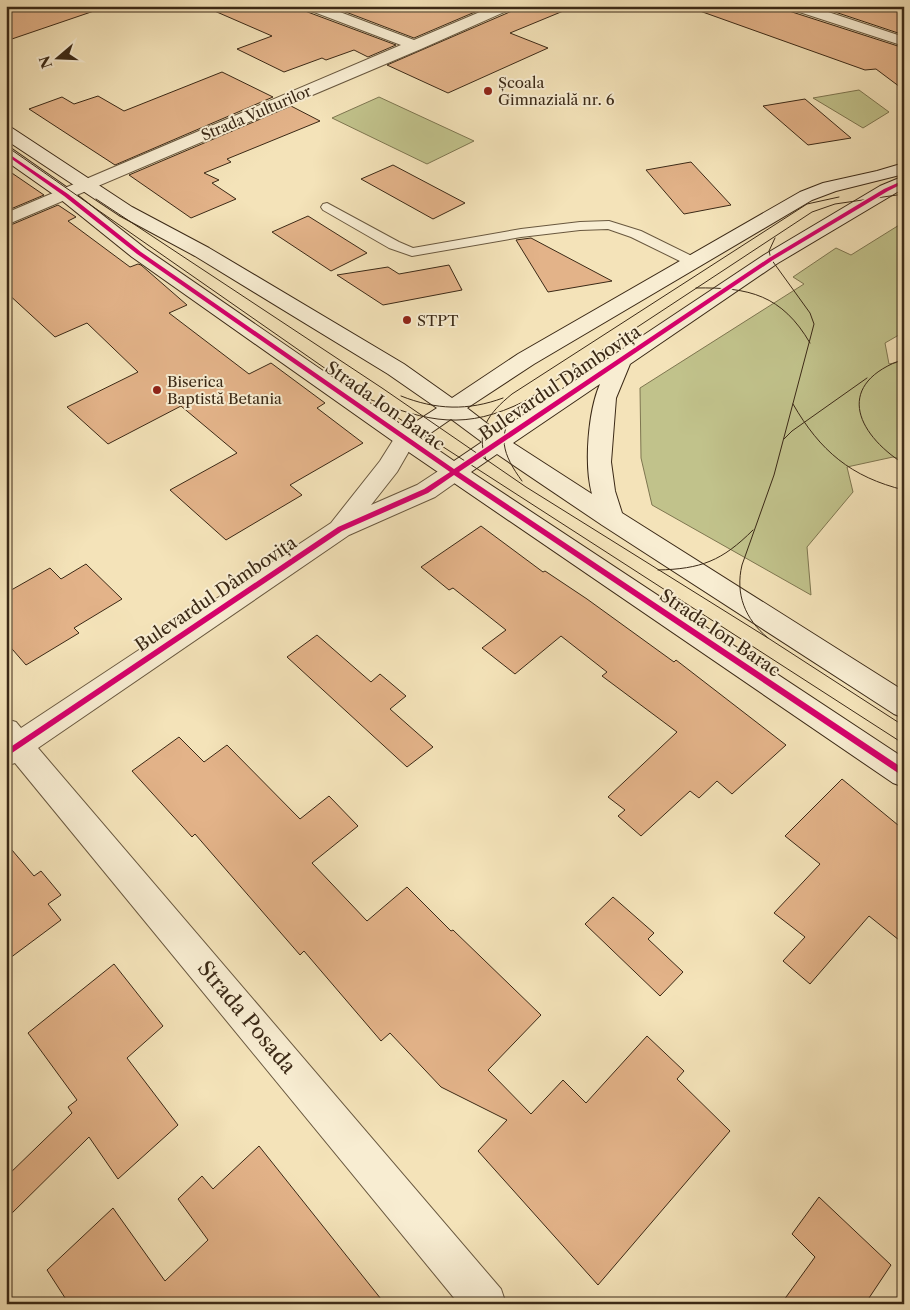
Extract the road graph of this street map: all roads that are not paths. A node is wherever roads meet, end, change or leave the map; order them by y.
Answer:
1 (311, 6) edge
2 (506, 6) edge
3 (795, 6) edge
4 (904, 42) edge
5 (416, 46) junction
6 (6, 132) edge
7 (6, 153) edge
8 (904, 168) edge
9 (904, 181) edge
10 (86, 186) junction
11 (66, 195) junction
12 (327, 207) dead end
13 (6, 220) edge
14 (693, 262) junction
15 (620, 361) junction
16 (452, 408) junction
17 (405, 439) junction
18 (498, 443) junction
19 (454, 472) junction
20 (611, 519) junction
21 (340, 529) junction
22 (904, 706) edge
23 (10, 744) edge
24 (904, 774) edge
25 (486, 1304) edge

1 - 5 street
2 - 5 street, Strada Vulturilor
3 - 4 street
5 - 10 street, Strada Vulturilor
6 - 10 street, Strada Ion Barac
7 - 11 street, Strada Ion Barac
8 - 14 street, Bulevardul Dâmbovița
9 - 15 street, Bulevardul Dâmbovița
10 - 11 street, Strada Vulturilor
10 - 16 street, Strada Ion Barac
11 - 13 street, Strada Vulturilor
11 - 17 street, Strada Ion Barac
12 - 14 lane
14 - 16 street, Bulevardul Dâmbovița
15 - 18 street, Bulevardul Dâmbovița
15 - 20 street
16 - 17 street, Bulevardul Dâmbovița
16 - 18 street, Strada Ion Barac
17 - 19 street, Strada Ion Barac
17 - 21 street, Bulevardul Dâmbovița
18 - 19 street, Bulevardul Dâmbovița
18 - 20 street, Strada Ion Barac
19 - 21 street, Bulevardul Dâmbovița
19 - 24 street, Strada Ion Barac
20 - 22 street, Strada Ion Barac
21 - 23 street, Bulevardul Dâmbovița
23 - 25 street, Strada Posada

